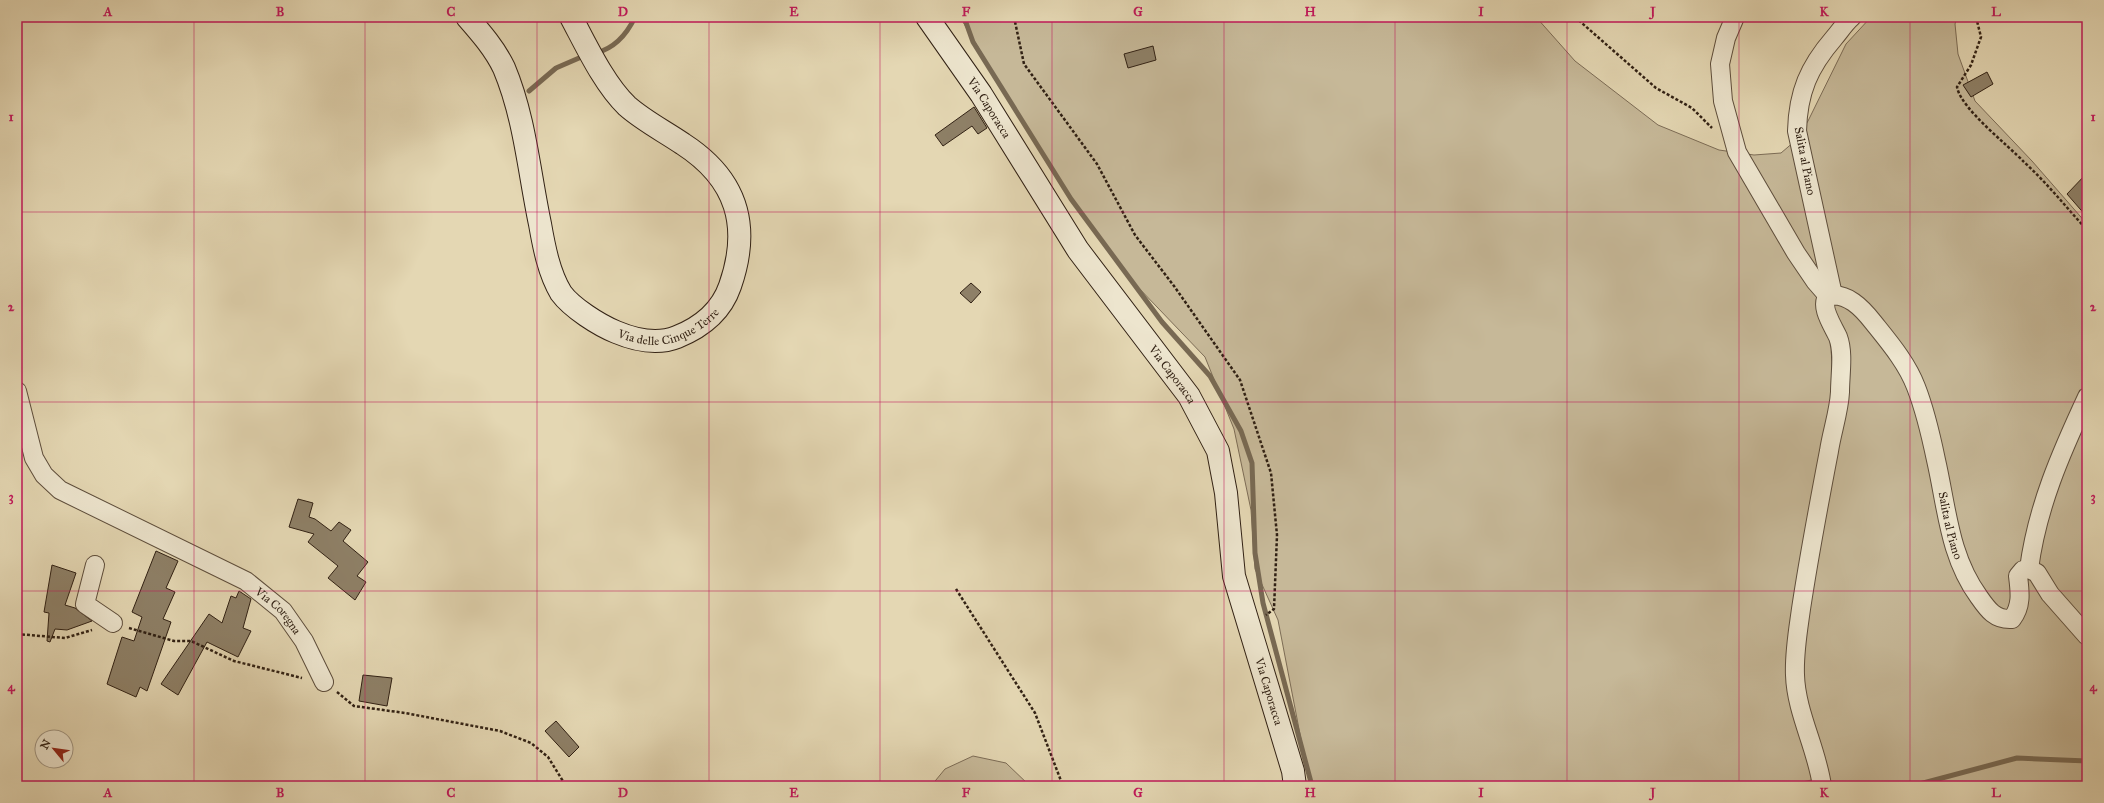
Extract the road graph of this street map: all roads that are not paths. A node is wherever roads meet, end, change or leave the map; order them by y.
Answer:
1 (467, 17) edge
2 (571, 17) edge
3 (927, 17) edge
4 (1735, 17) edge
5 (1852, 17) edge
6 (1831, 295) junction
7 (17, 391) edge
8 (2087, 397) edge
9 (94, 565) dead end
10 (2029, 569) junction
11 (113, 623) road end
12 (2087, 636) edge
13 (324, 682) road end
14 (1295, 786) edge
15 (1822, 786) edge

1 - 2 street, Via delle Cinque Terre
3 - 14 street, Via Caporacca
4 - 6 street
5 - 6 street, Salita al Piano
6 - 10 street, Salita al Piano
6 - 15 street, Salita al Piano
7 - 13 street, Via Coregna
8 - 10 street
9 - 11 street
10 - 12 street

